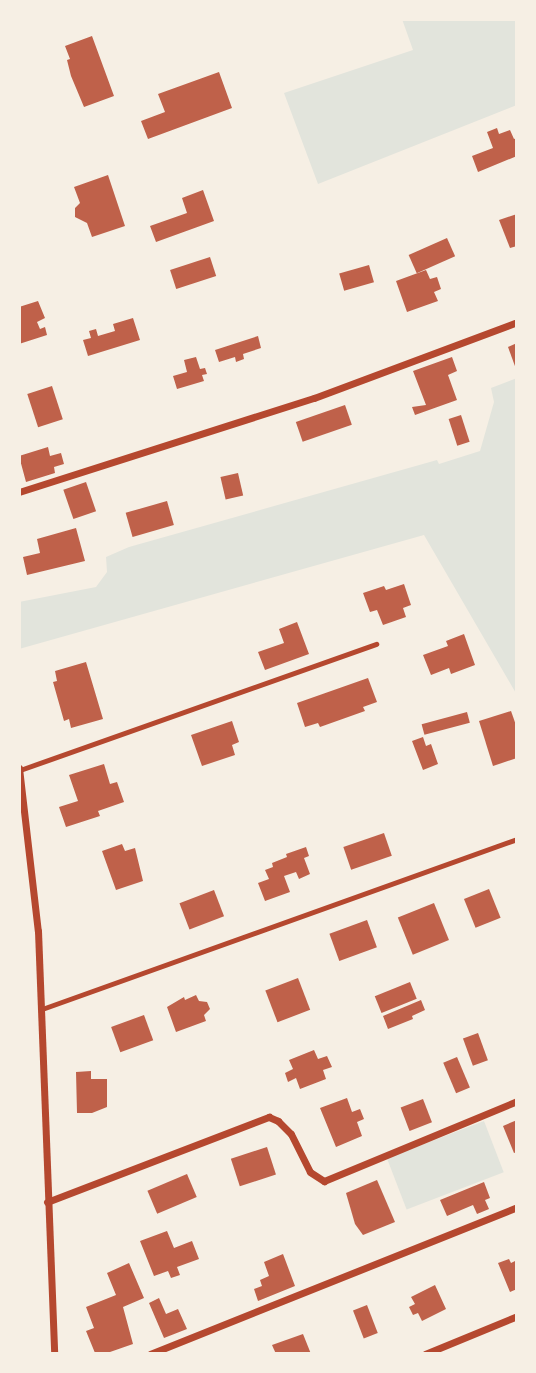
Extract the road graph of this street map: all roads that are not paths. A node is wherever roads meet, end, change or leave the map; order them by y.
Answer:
1 (517, 322) edge
2 (19, 492) edge
3 (376, 643) dead end
4 (19, 769) edge
5 (517, 839) edge
6 (42, 1009) junction
7 (517, 1101) edge
8 (47, 1202) junction
9 (517, 1207) edge
10 (517, 1316) edge
11 (54, 1354) edge
12 (150, 1354) edge
13 (425, 1354) edge

1 - 2 street
3 - 4 lane
4 - 6 street
5 - 6 lane
6 - 8 street
7 - 8 street
8 - 11 street
9 - 12 street
10 - 13 street

